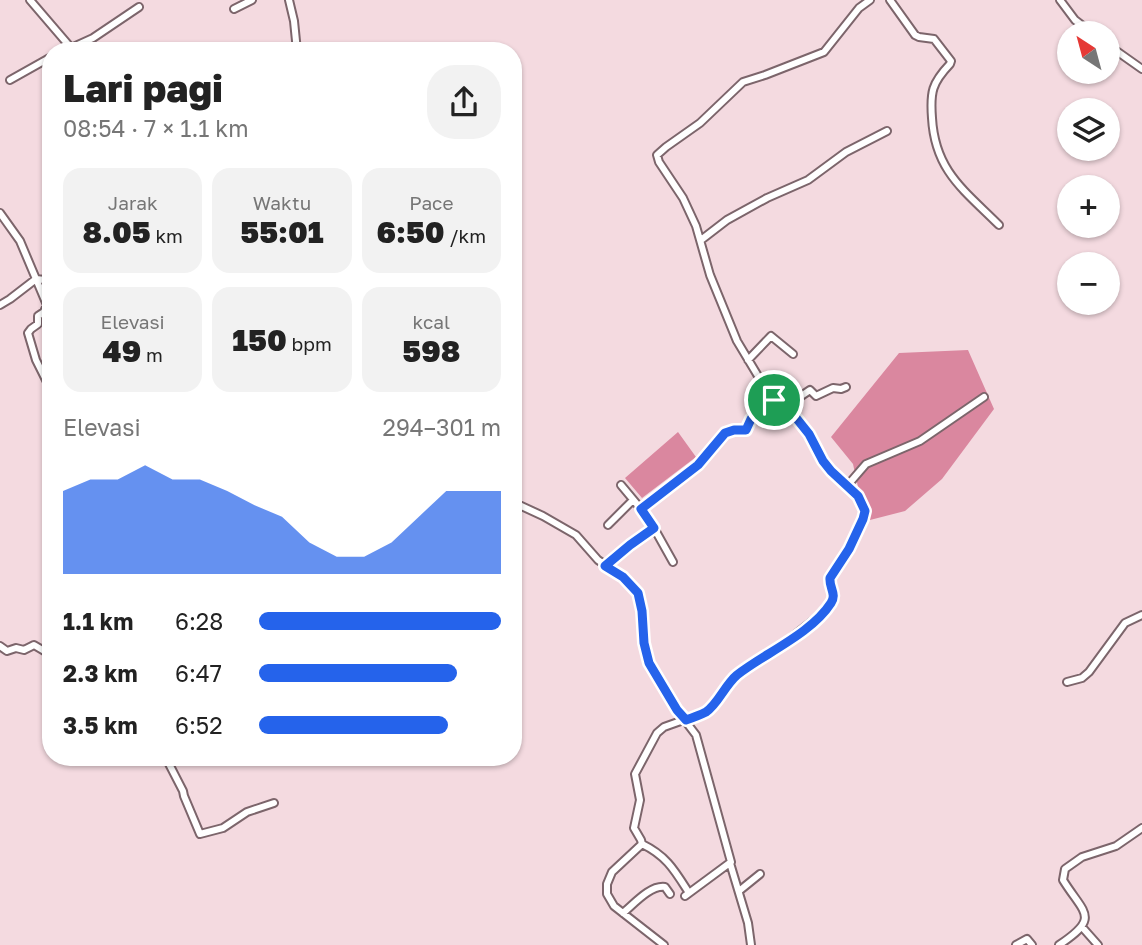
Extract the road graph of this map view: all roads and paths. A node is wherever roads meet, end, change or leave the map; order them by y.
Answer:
1 (30, 0) edge
2 (252, 0) edge
3 (289, 0) edge
4 (870, 0) edge
5 (890, 0) edge
6 (1060, 0) edge
7 (139, 7) dead end
8 (234, 9) dead end
9 (1076, 21) edge
10 (65, 42) edge
11 (85, 42) edge
12 (296, 42) edge
13 (1120, 53) edge
14 (42, 62) edge
15 (1142, 69) edge
16 (10, 80) dead end
17 (887, 131) dead end
18 (0, 213) edge
19 (999, 225) dead end
20 (701, 240) junction
21 (36, 279) junction
22 (42, 279) edge
23 (42, 293) edge
24 (0, 305) edge
25 (42, 313) edge
26 (793, 354) dead end
27 (748, 360) junction
28 (42, 371) edge
29 (846, 387) dead end
30 (984, 397) dead end
31 (774, 400) junction
32 (785, 407) junction
33 (621, 485) dead end
34 (847, 486) junction
35 (634, 500) junction
36 (522, 506) edge
37 (641, 509) junction
38 (608, 525) dead end
39 (654, 528) junction
40 (673, 562) dead end
41 (605, 566) junction
42 (1142, 615) edge
43 (0, 646) edge
44 (42, 650) edge
45 (1067, 682) dead end
46 (686, 720) junction
47 (170, 766) edge
48 (274, 803) dead end
49 (1142, 828) edge
50 (642, 844) junction
51 (730, 863) junction
52 (760, 874) dead end
53 (738, 891) junction
54 (670, 894) dead end
55 (623, 913) junction
56 (1082, 927) junction
57 (664, 945) edge
58 (751, 945) edge
59 (1016, 945) edge
60 (1032, 945) edge
61 (1059, 945) edge
62 (1098, 945) edge

1 - 10 street
2 - 8 street
3 - 12 street
4 - 20 street
5 - 19 street
6 - 9 street
7 - 11 street
13 - 15 street
14 - 16 street
17 - 20 street
18 - 21 street
20 - 27 street
21 - 22 street
21 - 23 street
21 - 24 street
25 - 28 street
26 - 27 street
27 - 31 street
29 - 32 street
30 - 34 street
31 - 32 street
31 - 37 street
32 - 34 street
33 - 35 street
34 - 46 street
35 - 37 street
35 - 38 street
36 - 41 street
37 - 39 street
39 - 40 street
39 - 41 street
41 - 46 street
42 - 45 street
43 - 44 street
46 - 50 street
46 - 51 street
47 - 48 street
49 - 56 street
50 - 51 street
50 - 55 street
51 - 53 street
52 - 53 street
53 - 58 street
54 - 55 street
55 - 57 street
56 - 61 street
56 - 62 street
59 - 60 street

